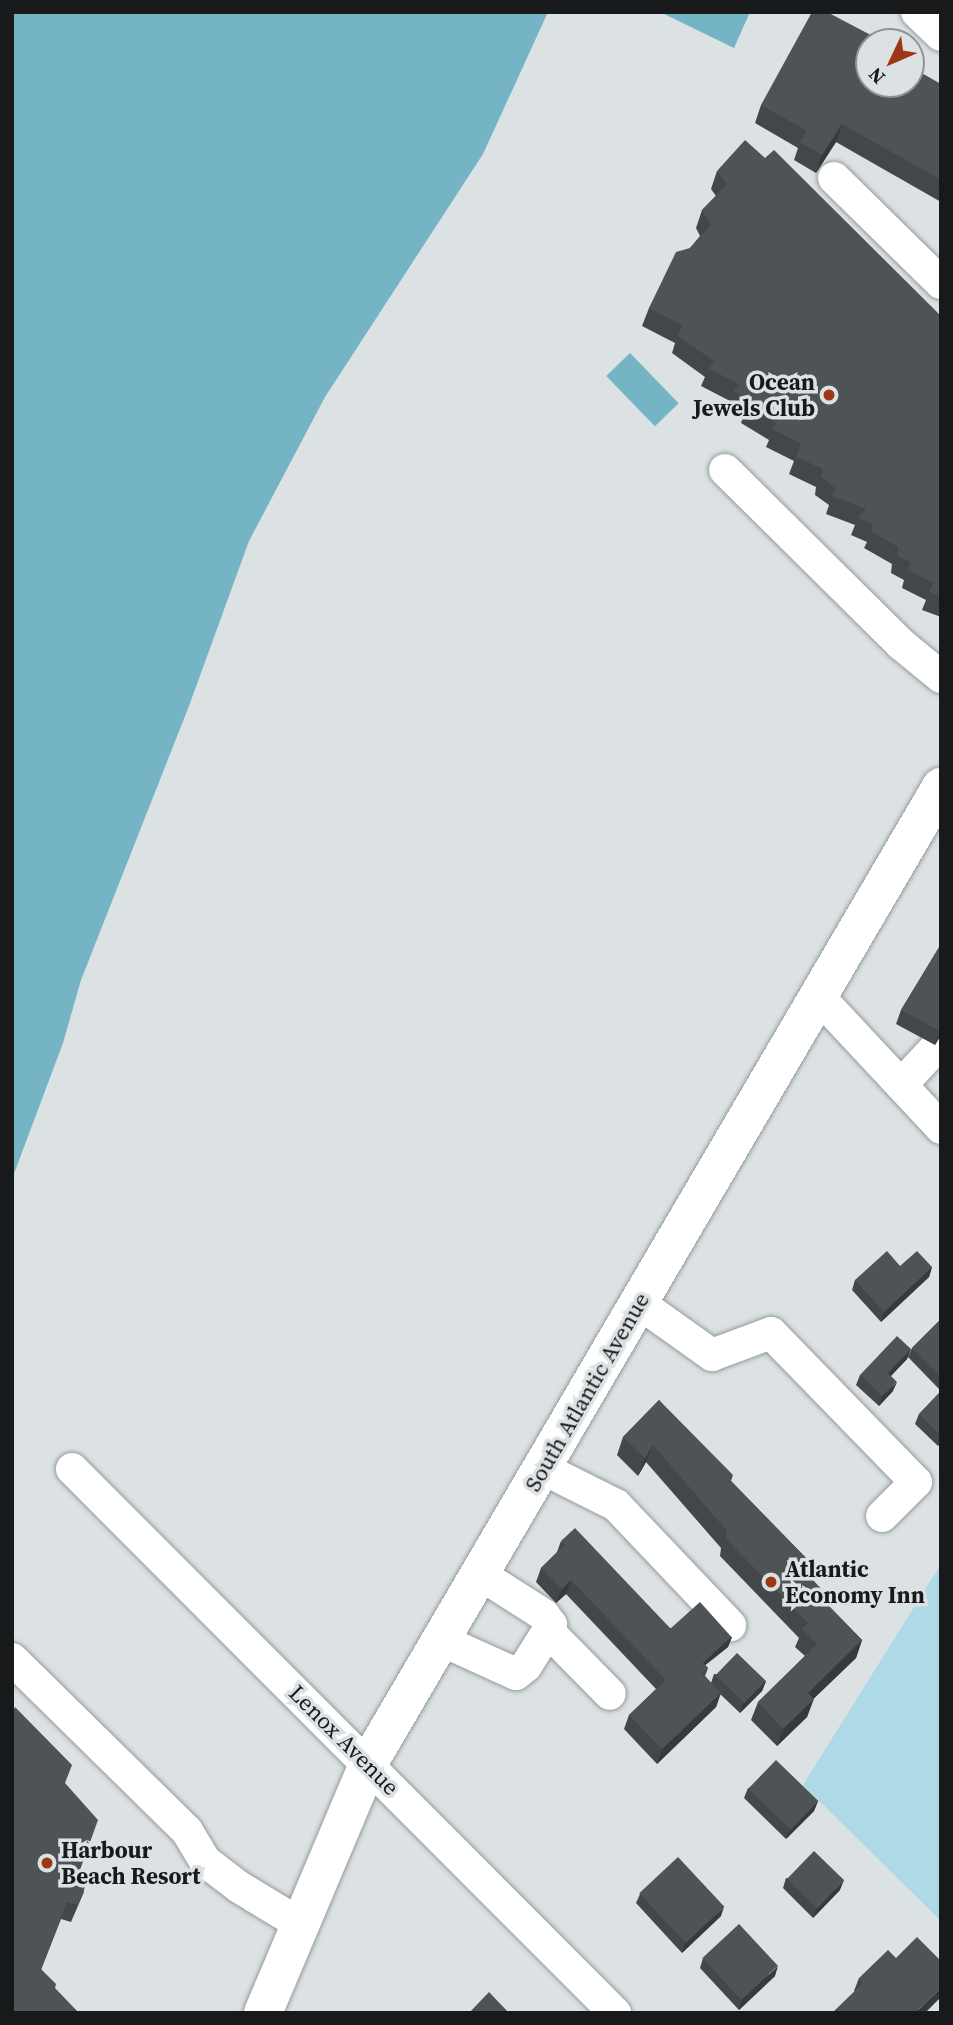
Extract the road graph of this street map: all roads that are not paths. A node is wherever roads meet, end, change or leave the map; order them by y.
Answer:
1 (917, 12) edge
2 (941, 35) edge
3 (834, 178) dead end
4 (941, 283) edge
5 (725, 470) dead end
6 (941, 677) edge
7 (941, 787) edge
8 (819, 997) junction
9 (941, 1042) edge
10 (901, 1085) junction
11 (941, 1128) edge
12 (639, 1303) junction
13 (542, 1468) junction
14 (72, 1469) dead end
15 (882, 1516) dead end
16 (480, 1574) junction
17 (730, 1625) dead end
18 (548, 1631) junction
19 (442, 1640) junction
20 (12, 1659) edge
21 (610, 1694) dead end
22 (368, 1764) junction
23 (300, 1924) junction
24 (263, 2013) edge
25 (615, 2013) edge

1 - 2 street
3 - 4 street
5 - 6 street
7 - 8 main road, South Atlantic Avenue
8 - 10 street
8 - 12 main road, South Atlantic Avenue
9 - 10 street
10 - 11 street
12 - 13 main road, South Atlantic Avenue
12 - 15 street
13 - 16 main road, South Atlantic Avenue
13 - 17 street
14 - 22 street, Lenox Avenue
16 - 18 street
16 - 19 main road, South Atlantic Avenue
18 - 19 street
18 - 21 street
19 - 22 main road, South Atlantic Avenue
20 - 23 street
22 - 23 main road, South Atlantic Avenue
22 - 25 street, Lenox Avenue
23 - 24 main road, South Atlantic Avenue

